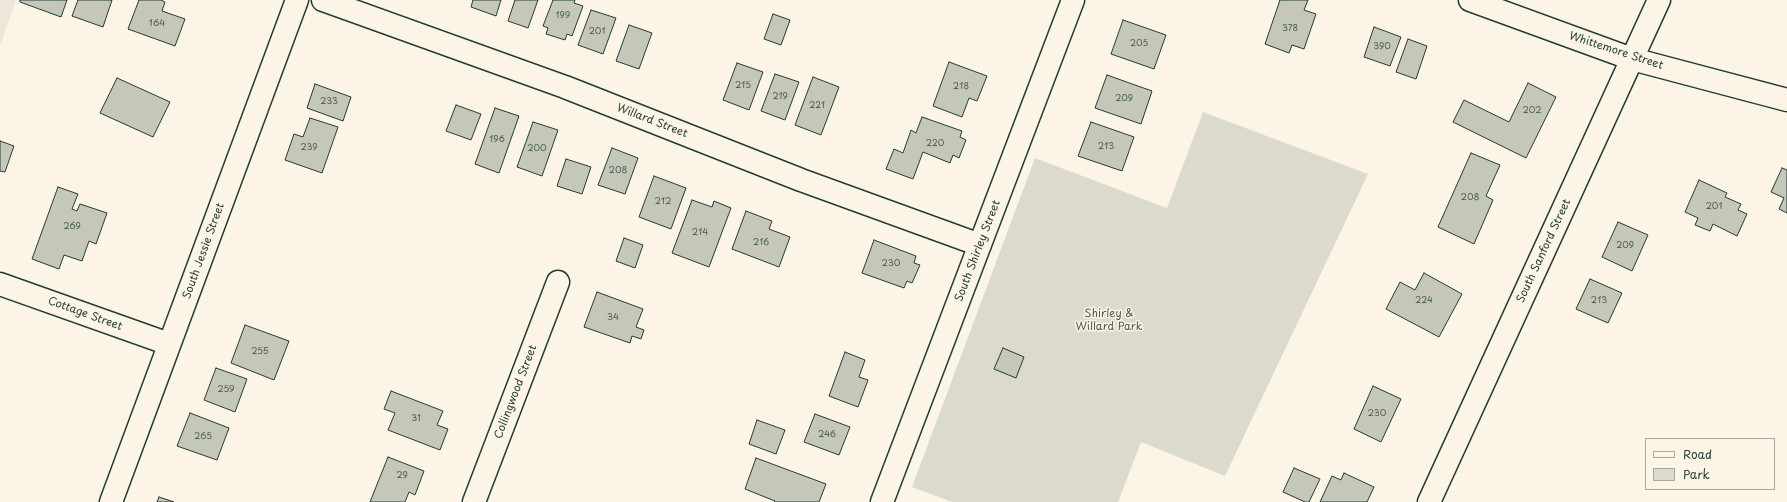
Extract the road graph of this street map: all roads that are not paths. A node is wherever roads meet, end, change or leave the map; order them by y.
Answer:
1 (297, 0) edge
2 (323, 0) edge
3 (1074, 0) edge
4 (1470, 0) edge
5 (1659, 0) edge
6 (1632, 59) junction
7 (1787, 100) edge
8 (980, 245) junction
9 (558, 282) dead end
10 (0, 284) edge
11 (169, 344) junction
12 (111, 502) edge
13 (474, 502) edge
14 (882, 502) edge
15 (1429, 502) edge

1 - 11 street, South Jessie Street
2 - 8 street, Willard Street
3 - 8 street, South Shirley Street
4 - 6 street, Whittemore Street
5 - 6 street, South Sanford Street
6 - 7 street, Whittemore Street
6 - 15 street, South Sanford Street
8 - 14 street, South Shirley Street
9 - 13 street, Collingwood Street
10 - 11 street, Cottage Street
11 - 12 street, South Jessie Street

